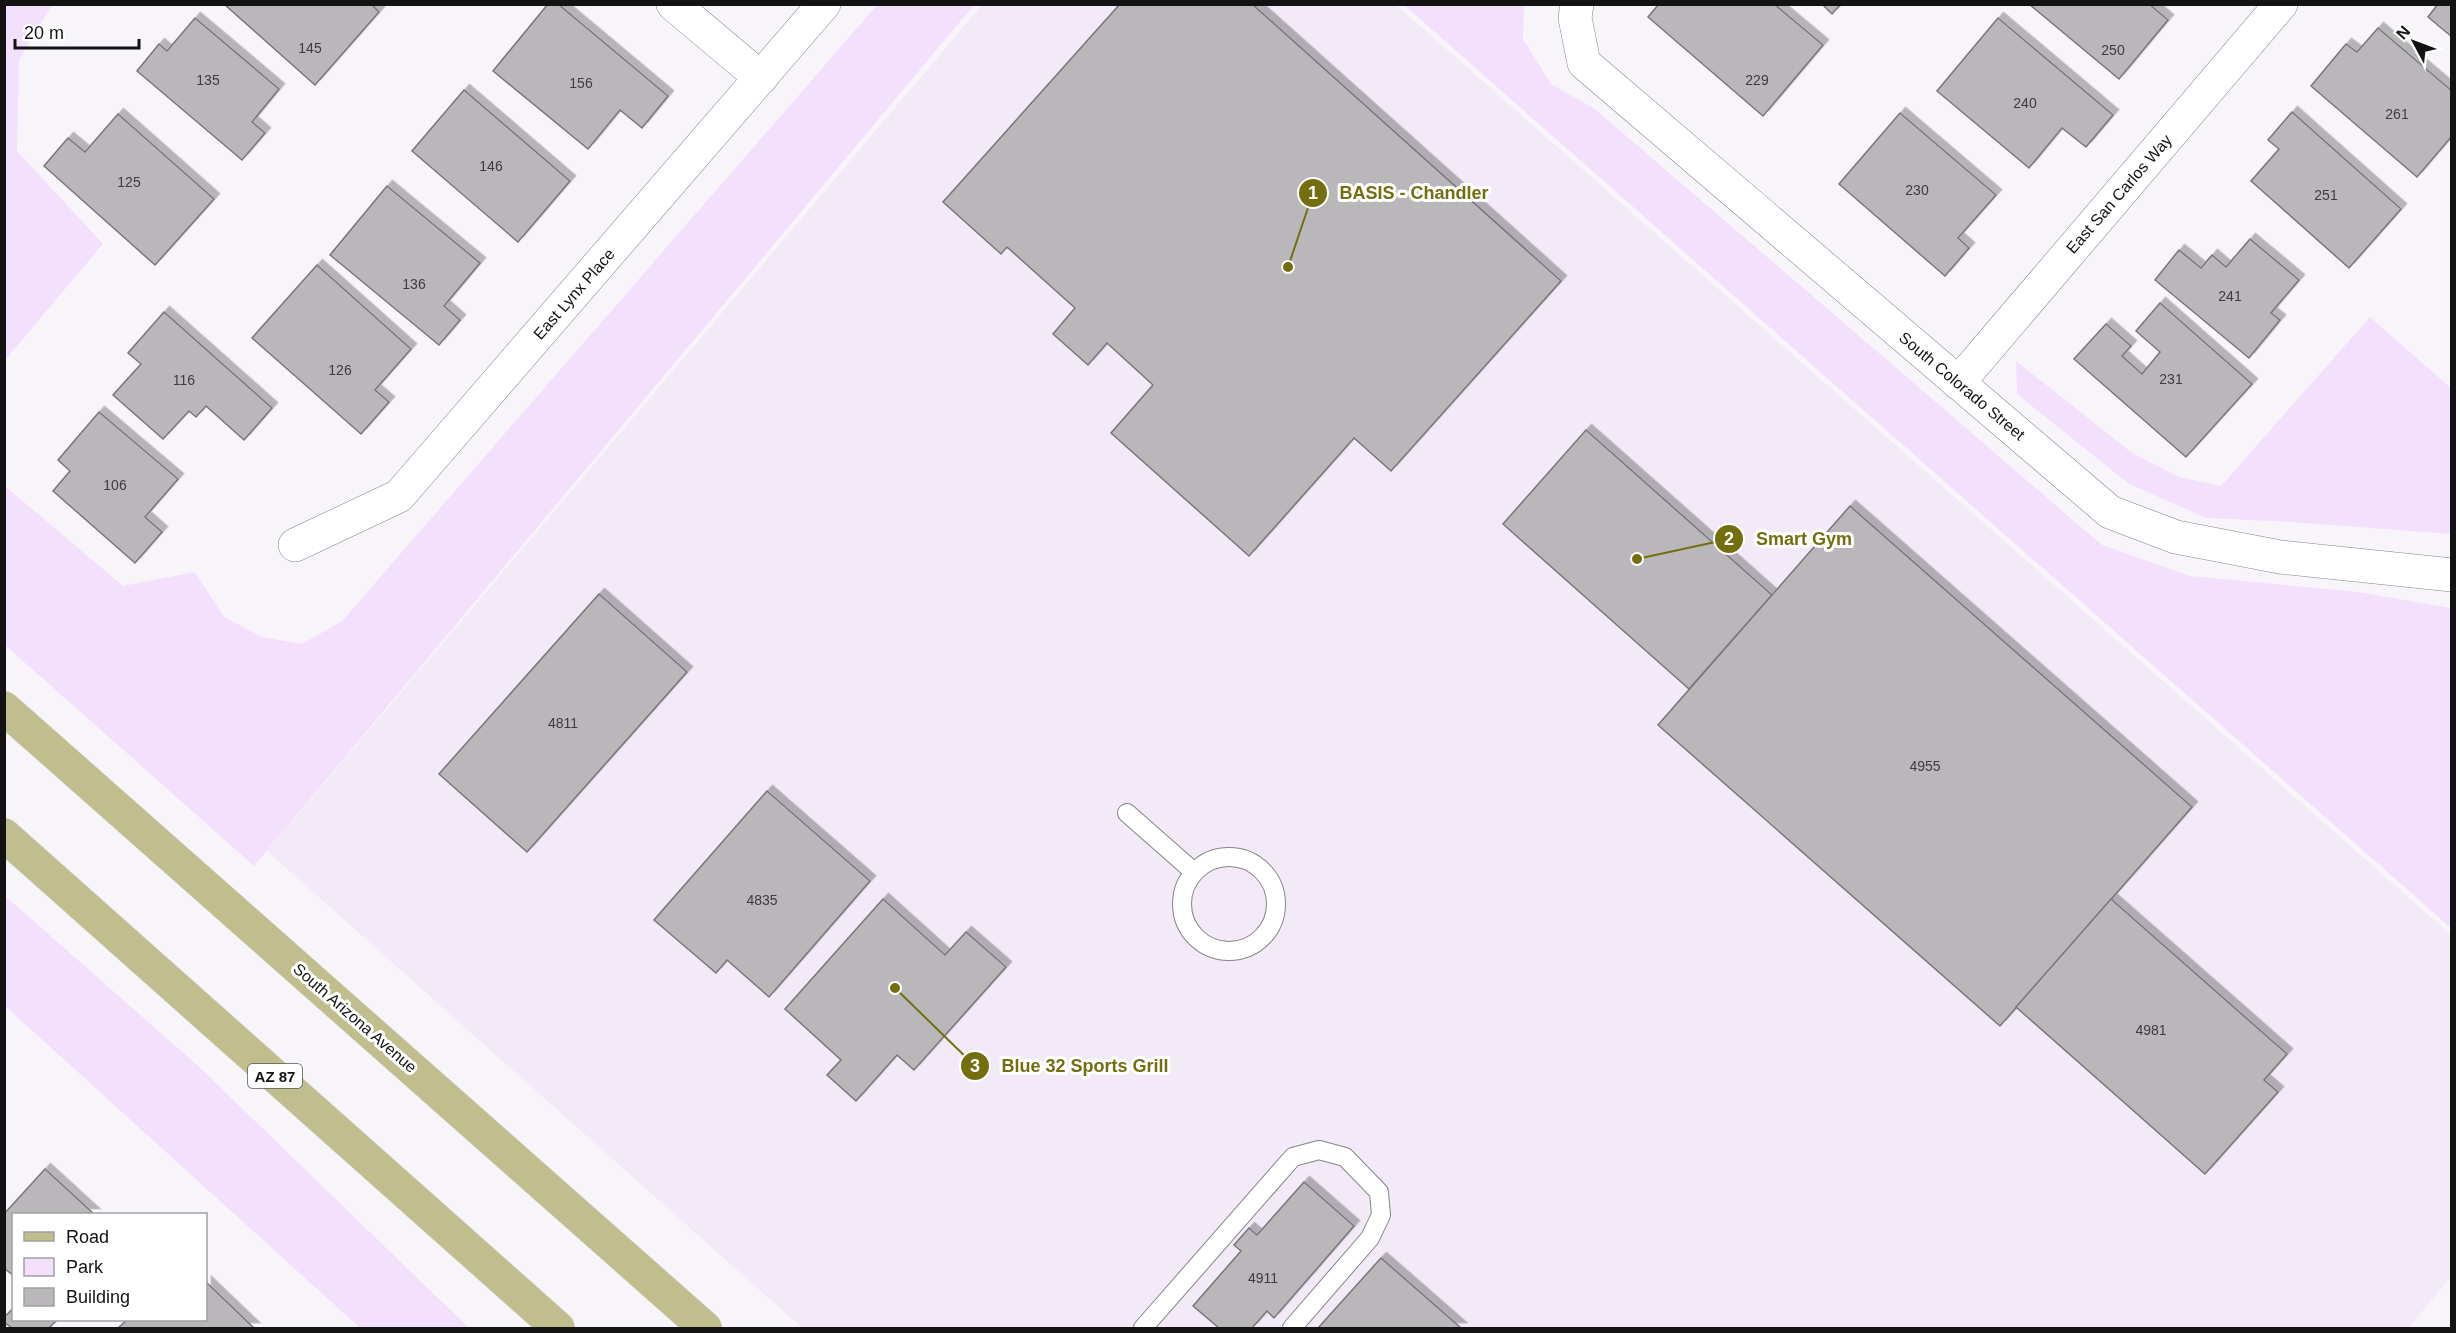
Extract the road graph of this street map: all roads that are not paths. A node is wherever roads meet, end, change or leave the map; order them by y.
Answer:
1 (673, 4) edge
2 (824, 4) edge
3 (2281, 4) edge
4 (1576, 11) edge
5 (761, 78) junction
6 (1958, 383) junction
7 (295, 544) dead end
8 (2451, 575) edge
9 (4, 708) edge
10 (1127, 813) dead end
11 (4, 836) edge
12 (1194, 872) junction
13 (558, 1329) edge
14 (705, 1329) edge
15 (1143, 1329) edge
16 (1292, 1329) edge

1 - 5 street
2 - 5 street, East Lynx Place
3 - 6 street, East San Carlos Way
4 - 6 street, South Colorado Street
5 - 7 street, East Lynx Place
6 - 8 street, South Colorado Street
9 - 14 main road, South Arizona Avenue
10 - 12 lane
11 - 13 main road, AZ 87
12 - 12 lane
15 - 16 lane

